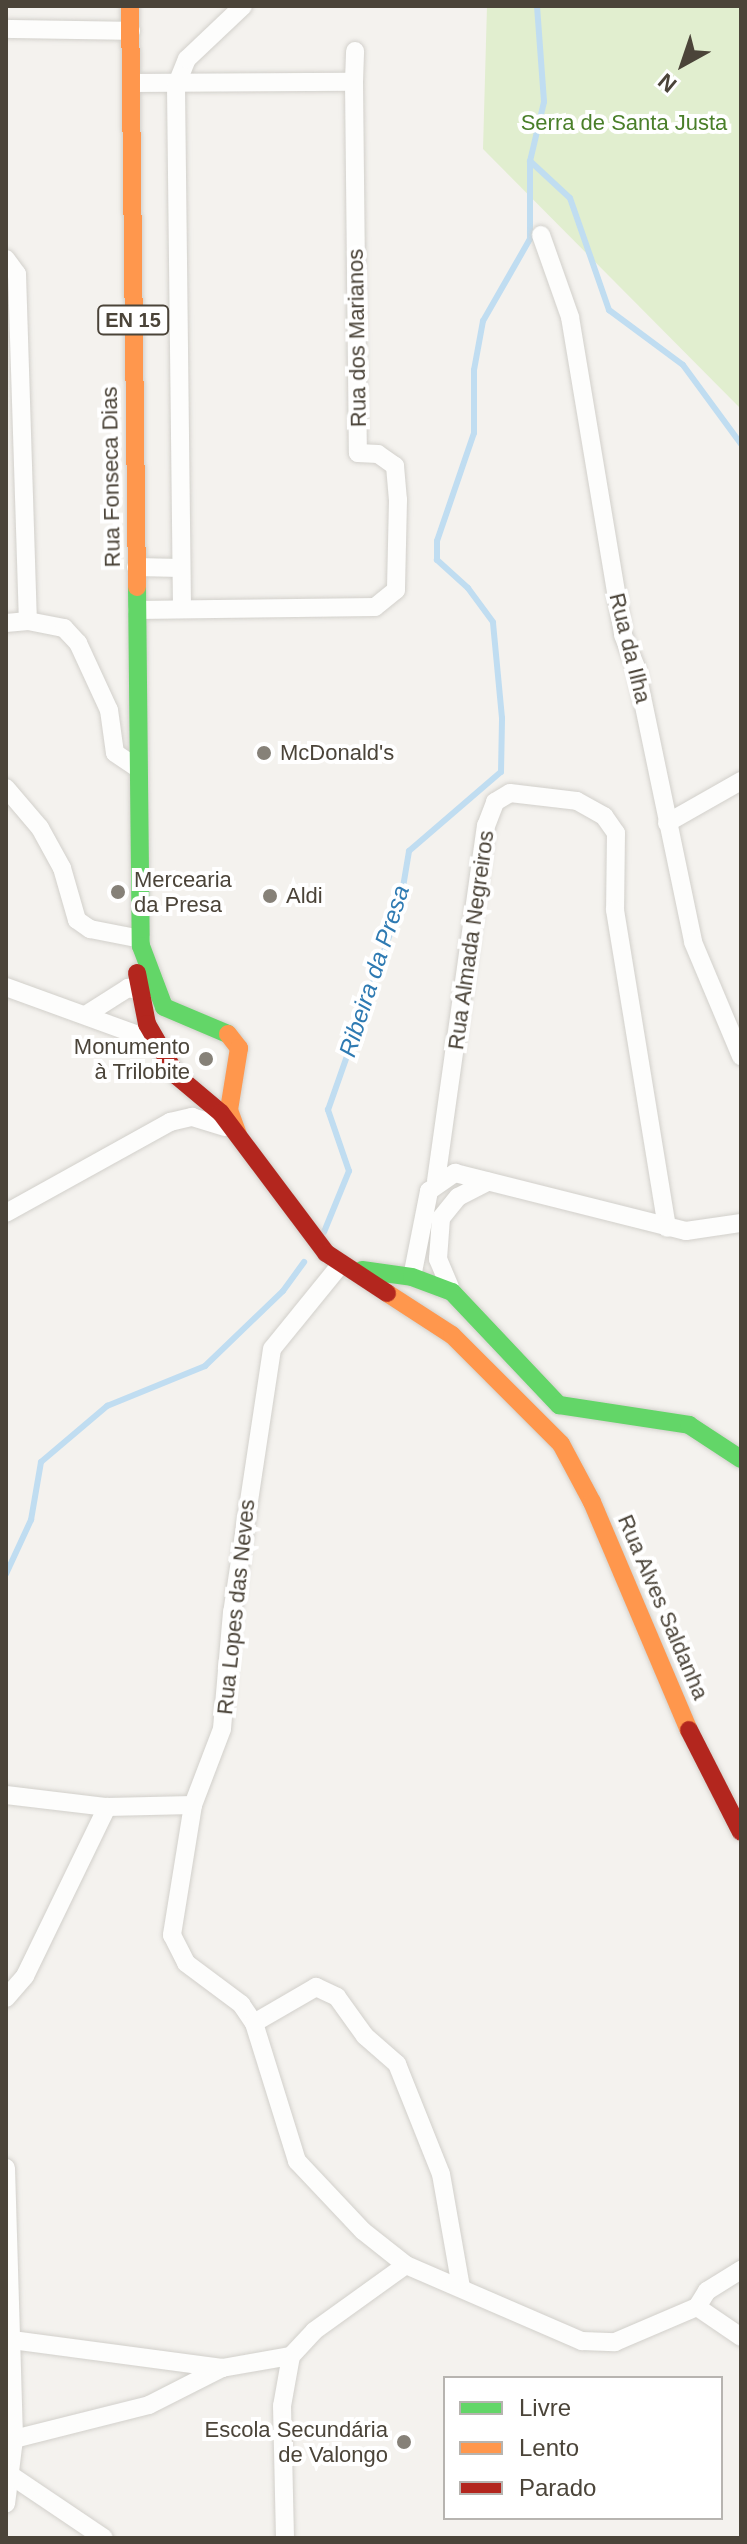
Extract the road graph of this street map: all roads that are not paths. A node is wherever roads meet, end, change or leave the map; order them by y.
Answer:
1 (130, 6) edge
2 (243, 6) edge
3 (6, 29) edge
4 (131, 31) junction
5 (355, 51) dead end
6 (354, 82) junction
7 (131, 83) junction
8 (176, 86) junction
9 (541, 235) dead end
10 (6, 259) edge
11 (136, 567) junction
12 (181, 568) junction
13 (182, 608) junction
14 (137, 610) junction
15 (28, 621) junction
16 (6, 623) edge
17 (137, 768) junction
18 (741, 781) edge
19 (6, 788) edge
20 (667, 823) junction
21 (141, 943) junction
22 (134, 983) junction
23 (6, 987) edge
24 (112, 1002) junction
25 (87, 1014) junction
26 (116, 1025) junction
27 (175, 1035) junction
28 (741, 1056) edge
29 (175, 1071) junction
30 (234, 1080) junction
31 (202, 1094) junction
32 (174, 1120) junction
33 (238, 1135) junction
34 (436, 1181) junction
35 (488, 1182) junction
36 (6, 1213) edge
37 (741, 1223) edge
38 (667, 1228) junction
39 (341, 1264) junction
40 (412, 1277) junction
41 (452, 1292) junction
42 (452, 1335) junction
43 (559, 1405) junction
44 (530, 1409) joint
45 (549, 1431) junction
46 (741, 1459) edge
47 (6, 1795) edge
48 (193, 1805) junction
49 (107, 1807) junction
50 (741, 1832) edge
51 (6, 1998) edge
52 (254, 2023) junction
53 (6, 2168) edge
54 (406, 2265) junction
55 (741, 2270) edge
56 (461, 2287) junction
57 (697, 2307) junction
58 (741, 2337) edge
59 (12, 2340) junction
60 (291, 2356) junction
61 (222, 2368) junction
62 (14, 2439) junction
63 (10, 2473) edge
64 (6, 2504) edge
65 (104, 2538) edge
66 (285, 2538) edge

1 - 4 main road, Rua Fonseca Dias / EN 15
2 - 8 street
3 - 4 street
4 - 7 main road, Rua Fonseca Dias / EN 15
5 - 6 street, Rua dos Marianos
6 - 8 street
6 - 13 street, Rua dos Marianos
7 - 8 street
7 - 11 main road, Rua Fonseca Dias / EN 15
8 - 12 street
9 - 20 street, Rua da Ilha
10 - 15 street
11 - 12 street
11 - 14 main road, Rua Fonseca Dias / EN 15
12 - 13 street
13 - 14 street, Rua dos Marianos
14 - 17 main road, Rua Fonseca Dias
15 - 16 street
15 - 17 street
17 - 21 main road, Rua Fonseca Dias
18 - 20 street
19 - 21 street
20 - 28 street, Rua da Ilha
21 - 22 main road, Rua Fonseca Dias
21 - 27 main road, Rua Fonseca Dias
22 - 24 street
22 - 27 main road, Rua Fonseca Dias
22 - 27 street
23 - 25 street
24 - 25 street
24 - 26 street
25 - 26 street
26 - 27 street
27 - 29 main road, Rua Fonseca Dias
27 - 30 main road, Rua Fonseca Dias
29 - 31 main road, Rua Fonseca Dias
29 - 32 street
30 - 31 main road
30 - 33 main road, Rua Fonseca Dias
31 - 32 street
31 - 33 main road, Rua Fonseca Dias
32 - 33 street
32 - 36 street
33 - 39 main road, Rua Fonseca Dias
34 - 35 street
34 - 38 street, Rua Almada Negreiros
34 - 40 street
35 - 38 street
35 - 41 street
37 - 38 street
39 - 40 main road
39 - 42 main road, Rua Fonseca Dias
39 - 48 street, Rua Lopes das Neves
40 - 41 main road
40 - 42 main road
41 - 43 main road
42 - 44 main road, Rua Fonseca Dias
43 - 45 main road
43 - 46 main road
44 - 45 main road, Rua Alves Saldanha
45 - 50 main road, Rua Alves Saldanha
47 - 49 street
48 - 49 street
48 - 52 street, Rua Lopes das Neves
49 - 51 street
52 - 54 street, Rua Lopes das Neves
52 - 56 street
53 - 59 street
54 - 56 street, Rua Lopes das Neves
54 - 60 street
55 - 57 street
56 - 57 street, Rua Lopes das Neves
57 - 58 street
59 - 61 street
59 - 62 street
60 - 61 street
60 - 66 street
61 - 62 street
62 - 63 street
63 - 64 street
63 - 65 street

